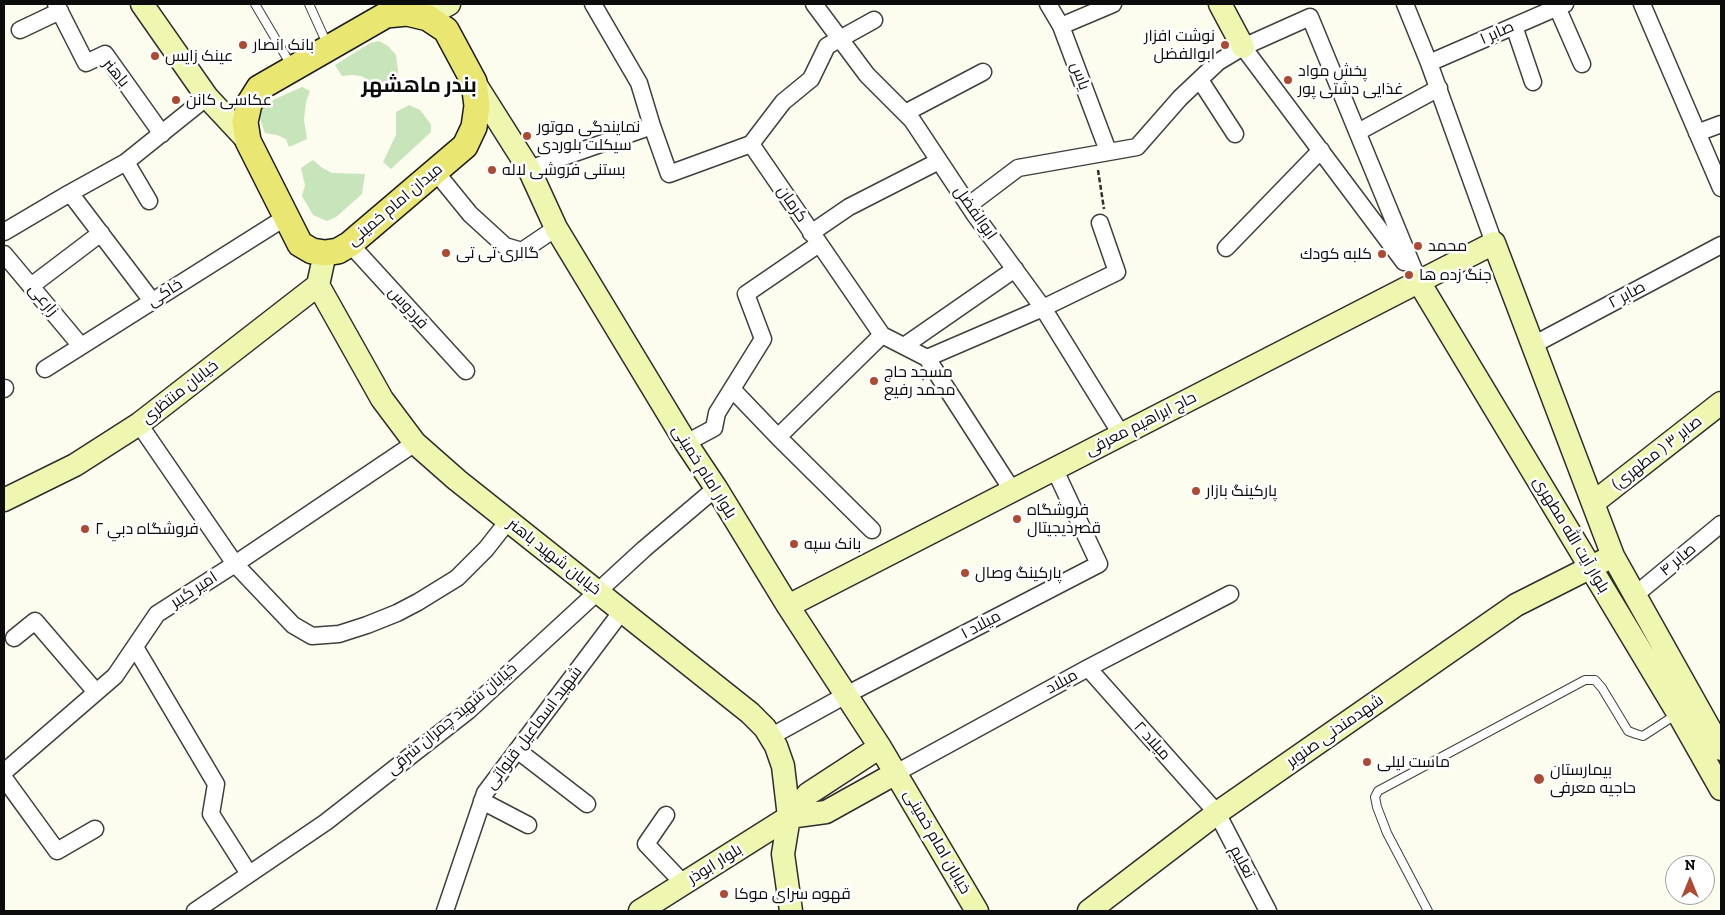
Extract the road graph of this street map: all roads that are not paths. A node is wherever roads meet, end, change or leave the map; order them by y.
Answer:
1 (142, 4) edge
2 (254, 4) edge
3 (309, 4) edge
4 (409, 4) edge
5 (593, 4) edge
6 (814, 4) edge
7 (1048, 4) edge
8 (1113, 4) edge
9 (1220, 4) edge
10 (1405, 4) edge
11 (1642, 4) edge
12 (1561, 6) edge
13 (58, 8) edge
14 (387, 9) edge
15 (441, 12) edge
16 (874, 20) dead end
17 (1062, 26) junction
18 (1514, 26) junction
19 (20, 30) dead end
20 (840, 38) junction
21 (329, 48) junction
22 (1243, 48) junction
23 (1429, 63) junction
24 (1582, 64) dead end
25 (293, 69) junction
26 (984, 72) dead end
27 (1200, 80) junction
28 (474, 82) junction
29 (1533, 82) dead end
30 (1438, 88) junction
31 (207, 97) junction
32 (905, 113) junction
33 (1721, 124) edge
34 (652, 126) junction
35 (1358, 132) junction
36 (1698, 133) junction
37 (162, 134) junction
38 (1235, 134) dead end
39 (248, 141) junction
40 (751, 144) junction
41 (1321, 150) junction
42 (1102, 153) junction
43 (939, 161) junction
44 (126, 162) junction
45 (528, 166) junction
46 (436, 171) junction
47 (1721, 188) edge
48 (70, 193) junction
49 (149, 202) dead end
50 (969, 205) junction
51 (286, 217) junction
52 (1100, 223) road end
53 (556, 228) junction
54 (4, 232) edge
55 (100, 233) junction
56 (815, 239) junction
57 (1494, 243) junction
58 (350, 244) junction
59 (1721, 245) edge
60 (1226, 248) dead end
61 (325, 253) junction
62 (4, 254) edge
63 (1015, 269) junction
64 (1419, 282) junction
65 (318, 285) junction
66 (31, 286) junction
67 (152, 301) junction
68 (1043, 308) junction
69 (882, 335) junction
70 (1533, 345) junction
71 (81, 346) junction
72 (904, 346) junction
73 (927, 358) junction
74 (45, 369) dead end
75 (466, 371) dead end
76 (732, 389) junction
77 (1721, 403) edge
78 (139, 424) junction
79 (1121, 434) junction
80 (778, 437) junction
81 (415, 443) junction
82 (686, 443) junction
83 (1054, 468) junction
84 (716, 488) junction
85 (1012, 490) junction
86 (4, 500) edge
87 (1593, 503) junction
88 (508, 521) junction
89 (1721, 524) edge
90 (872, 530) dead end
91 (1613, 556) junction
92 (235, 564) junction
93 (1591, 567) junction
94 (597, 592) junction
95 (1230, 594) dead end
96 (1635, 596) junction
97 (788, 606) junction
98 (622, 611) junction
99 (14, 638) dead end
100 (135, 647) junction
101 (1088, 668) junction
102 (96, 692) junction
103 (846, 695) junction
104 (1678, 713) junction
105 (770, 737) junction
106 (880, 747) junction
107 (1721, 749) edge
108 (517, 750) junction
109 (4, 772) edge
110 (896, 773) junction
111 (4, 778) edge
112 (1721, 789) edge
113 (482, 801) junction
114 (587, 804) dead end
115 (1217, 813) junction
116 (666, 815) dead end
117 (789, 817) junction
118 (528, 825) dead end
119 (95, 829) dead end
120 (249, 874) junction
121 (684, 884) junction
122 (195, 911) edge
123 (445, 911) edge
124 (640, 911) edge
125 (791, 911) edge
126 (977, 911) edge
127 (1089, 911) edge
128 (1268, 911) edge
129 (1428, 911) edge

1 - 31 street
2 - 25 lane
3 - 21 lane
4 - 14 street
5 - 34 street
6 - 20 street, ابوالفضل
7 - 17 street, یاس
8 - 17 street
9 - 22 street
10 - 23 street
11 - 36 street
12 - 18 street, صابر ۱
12 - 24 street
13 - 19 street
13 - 37 street, باهنر
14 - 15 main road, میدان امام خمینی
14 - 21 main road, میدان امام خمینی
15 - 28 main road, میدان امام خمینی
16 - 20 street
17 - 42 street, یاس
18 - 23 street, صابر ۱
18 - 29 street
20 - 32 street, ابوالفضل
20 - 40 street
21 - 25 main road, میدان امام خمینی
22 - 27 street
22 - 35 street
22 - 41 street
23 - 30 street
25 - 39 main road, میدان امام خمینی
26 - 32 street
27 - 38 street
27 - 42 street
28 - 45 street, بلوار امام خمینی
28 - 46 main road, میدان امام خمینی
30 - 35 street
30 - 57 street
31 - 37 street
31 - 39 street
32 - 43 street, ابوالفضل
33 - 36 street
34 - 40 street
34 - 45 street
35 - 64 street
36 - 47 street
37 - 44 street
39 - 51 main road, میدان امام خمینی
40 - 56 street, کرمان
41 - 60 street
41 - 64 street
42 - 50 street
43 - 50 street, ابوالفضل
43 - 56 street
44 - 48 street
44 - 49 street
45 - 53 street, بلوار امام خمینی
46 - 53 street
46 - 58 main road, میدان امام خمینی
48 - 54 street
48 - 55 street
50 - 63 street, ابوالفضل
51 - 61 main road, میدان امام خمینی
51 - 67 street, خاکی
52 - 68 street
53 - 82 street, بلوار امام خمینی
55 - 66 street
55 - 67 street
56 - 69 street, کرمان
56 - 76 street
57 - 64 street, حاج ابراهیم معرفی
57 - 70 street, بلوار آیت الله مطهری
58 - 61 main road, میدان امام خمینی
58 - 75 street, فردوس
59 - 70 street, صابر ۲
61 - 65 street
62 - 66 street, زارعی
63 - 68 street, ابوالفضل
63 - 72 street
64 - 79 street, حاج ابراهیم معرفی
64 - 93 street, بلوار آیت الله مطهری
65 - 78 street, خیابان منتظری
65 - 81 street, خیابان شهید باهنر
66 - 71 street, زارعی
67 - 71 street, خاکی
68 - 73 street
68 - 79 street, ابوالفضل
69 - 72 street, کرمان
69 - 80 street
70 - 87 street, بلوار آیت الله مطهری
71 - 74 street, خاکی
72 - 73 street, کرمان
73 - 85 street
76 - 80 street
76 - 82 street
77 - 87 street, صابر ۳ ( مطهری)
78 - 86 street, خیابان منتظری
78 - 92 street
79 - 83 street, حاج ابراهیم معرفی
80 - 90 street
81 - 88 street, خیابان شهید باهنر
81 - 92 street, امیر کبیر
82 - 84 street, بلوار امام خمینی
83 - 85 street, حاج ابراهیم معرفی
83 - 103 street, میلاد ۱
84 - 94 street, خیابان شهید چمران شرقی
84 - 97 street, بلوار امام خمینی
85 - 97 street, حاج ابراهیم معرفی
87 - 91 street, بلوار آیت الله مطهری
88 - 92 street
88 - 94 street, خیابان شهید باهنر
89 - 96 street, صابر ۴
91 - 93 street, شهدمندنی صنوبر
91 - 96 street, بلوار آیت الله مطهری
92 - 100 street, امیر کبیر
93 - 104 street, بلوار آیت الله مطهری
93 - 115 street, شهدمندنی صنوبر
94 - 98 street, خیابان شهید باهنر
94 - 120 street, خیابان شهید چمران شرقی
95 - 101 street, میلاد
96 - 107 street, بلوار آیت الله مطهری
97 - 103 street, بلوار امام خمینی
98 - 105 street, خیابان شهید باهنر
98 - 108 street, شهید اسماعیل قنواتی
99 - 102 street
100 - 102 street, امیر کبیر
100 - 120 street
101 - 110 street, میلاد
101 - 115 street, میلاد ۲
102 - 109 street, امیر کبیر
103 - 105 street, میلاد ۱
103 - 106 street, بلوار امام خمینی
104 - 112 street, بلوار آیت الله مطهری
104 - 129 lane
105 - 117 street, خیابان شهید باهنر
106 - 110 street, بلوار امام خمینی
106 - 117 street
108 - 113 street, شهید اسماعیل قنواتی
108 - 114 street
110 - 117 street
110 - 126 street, خیابان امام خمینی
111 - 119 street
113 - 118 street
113 - 123 street, شهید اسماعیل قنواتی
115 - 127 street, شهدمندنی صنوبر
115 - 128 street, تعلیم
116 - 121 street
117 - 121 street, بلوار ابوذر
117 - 125 street
120 - 122 street, خیابان شهید چمران شرقی
121 - 124 street, بلوار ابوذر

